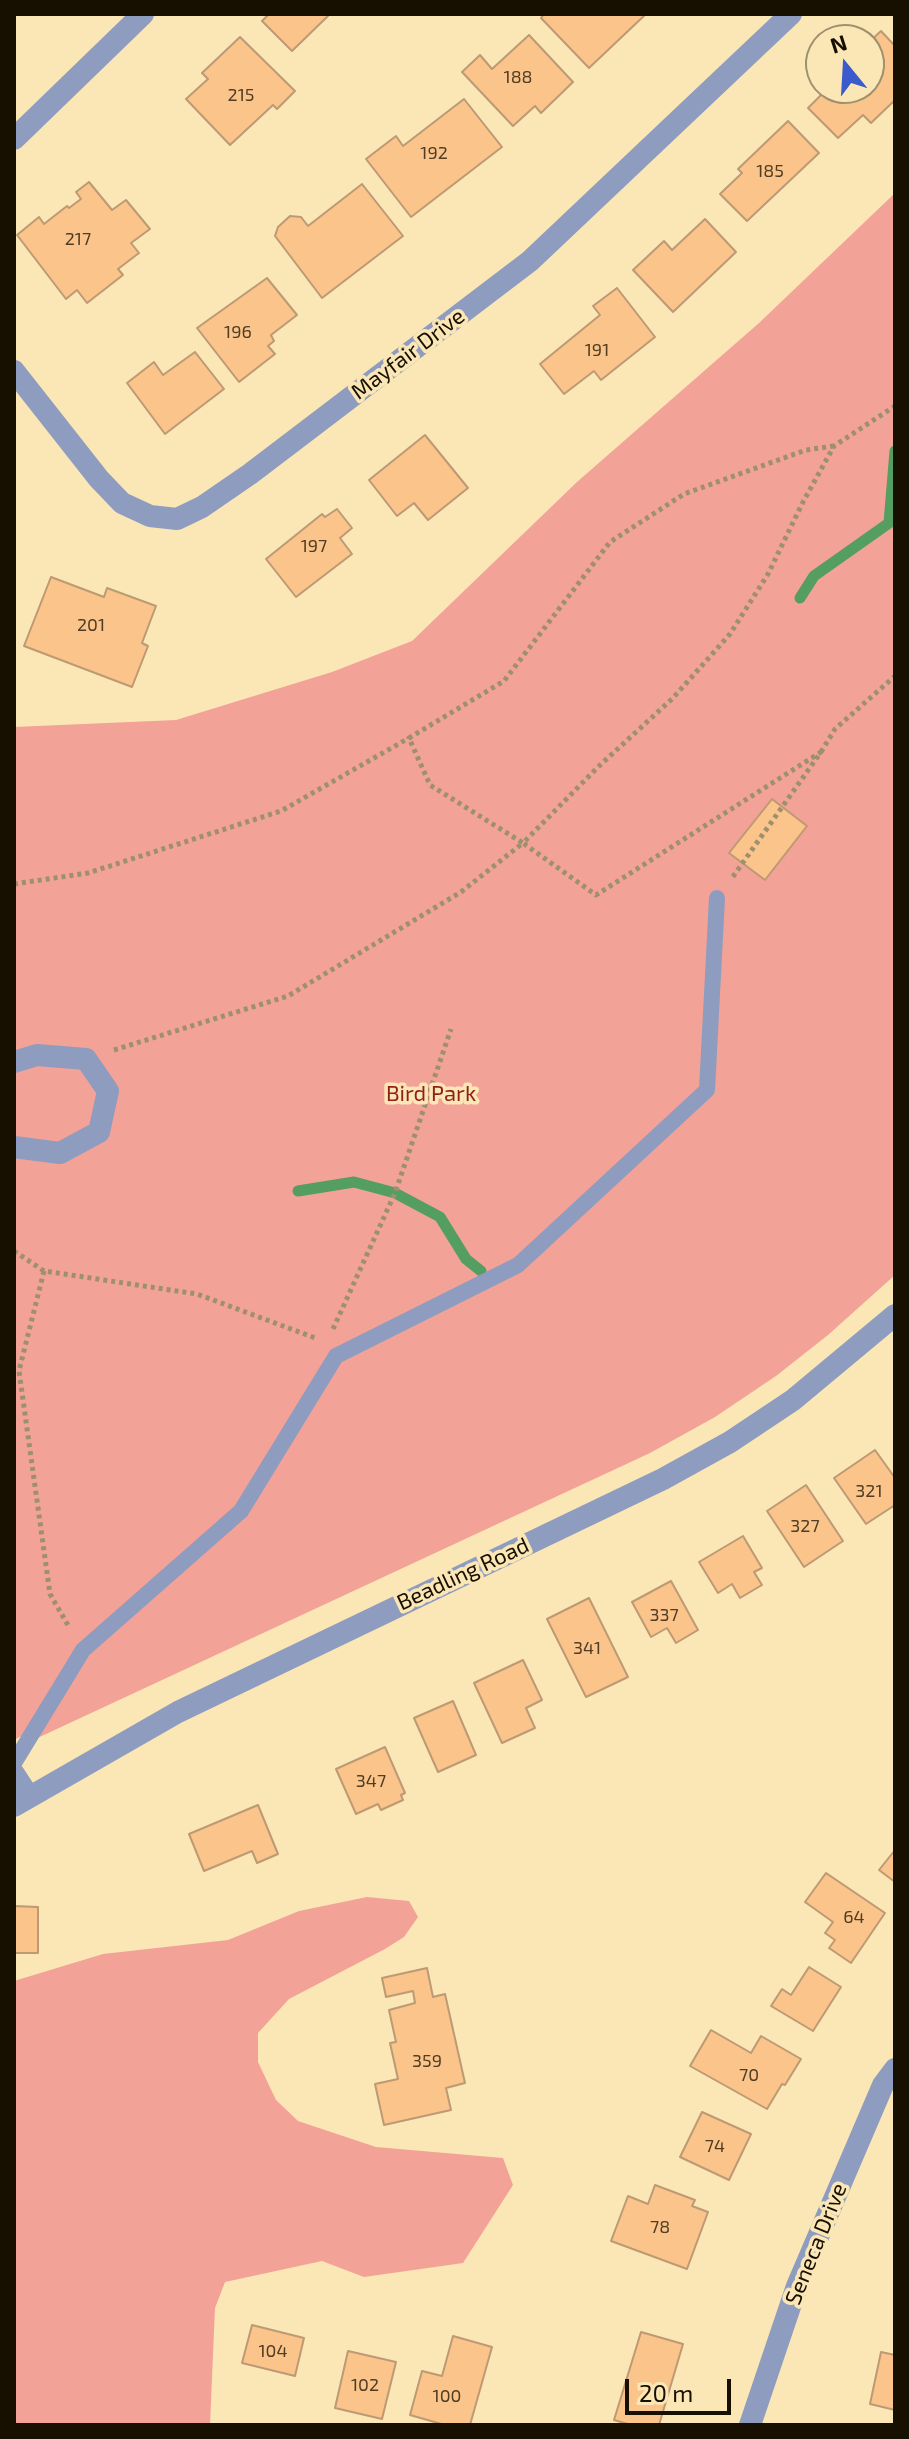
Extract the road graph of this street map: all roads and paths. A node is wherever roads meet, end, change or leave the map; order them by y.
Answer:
1 (143, 14) edge
2 (791, 14) edge
3 (14, 139) edge
4 (14, 371) edge
5 (895, 406) edge
6 (834, 446) junction
7 (895, 676) edge
8 (409, 738) junction
9 (821, 752) junction
10 (523, 843) junction
11 (14, 884) edge
12 (717, 898) joint
13 (451, 1029) dead end
14 (86, 1059) junction
15 (14, 1062) edge
16 (14, 1147) edge
17 (14, 1251) edge
18 (44, 1271) junction
19 (895, 1315) edge
20 (83, 1650) junction
21 (14, 1763) edge
22 (14, 1774) edge
23 (21, 1801) edge
24 (895, 2069) edge
25 (750, 2425) edge

1 - 3 street
2 - 4 street, Mayfair Drive
5 - 6 path
6 - 8 path
6 - 10 path
7 - 9 path
8 - 10 path
8 - 11 path
9 - 10 path
9 - 12 path
10 - 14 path
12 - 20 lane
13 - 18 path
14 - 15 street
14 - 16 street
17 - 18 path
18 - 20 path
19 - 23 street, Beadling Road
20 - 21 lane
22 - 23 street
24 - 25 street, Seneca Drive

